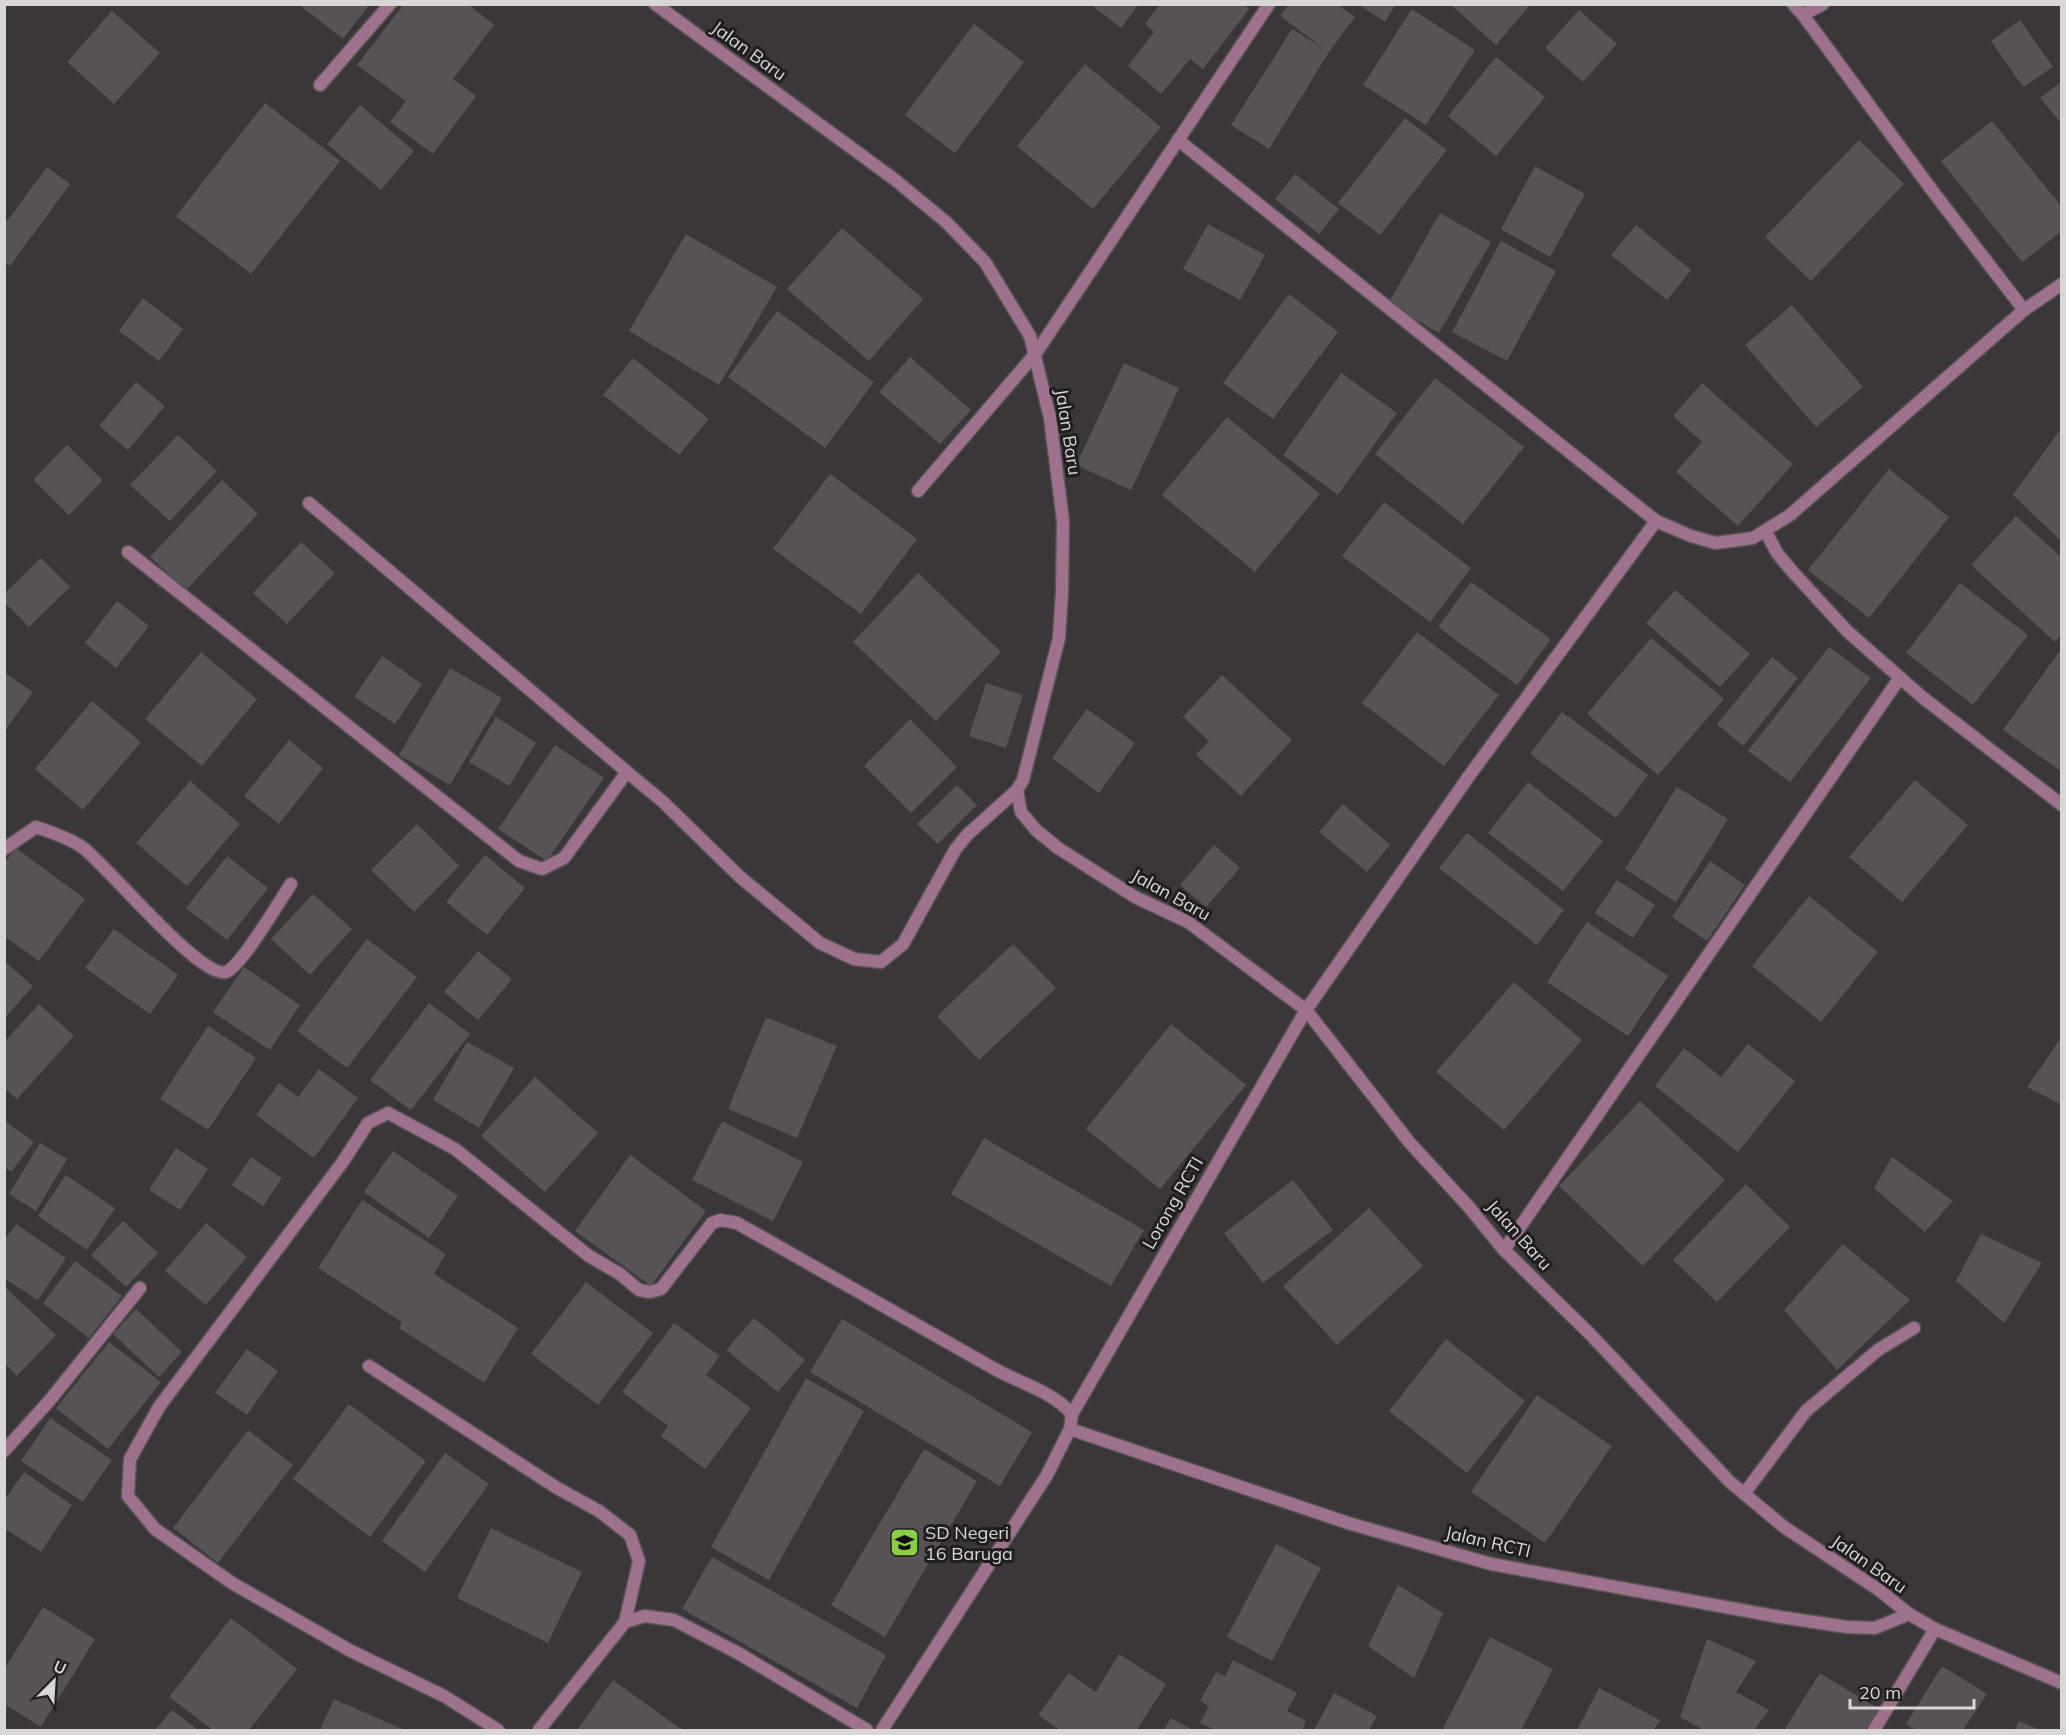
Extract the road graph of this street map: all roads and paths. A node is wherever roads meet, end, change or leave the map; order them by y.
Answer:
1 (390, 4) edge
2 (655, 4) edge
3 (1269, 4) edge
4 (1792, 4) edge
5 (1823, 4) edge
6 (1803, 15) junction
7 (320, 85) dead end
8 (1178, 140) junction
9 (2061, 284) edge
10 (2024, 310) junction
11 (1036, 353) junction
12 (918, 491) dead end
13 (309, 503) dead end
14 (1656, 521) junction
15 (1766, 532) junction
16 (128, 552) dead end
17 (1899, 679) junction
18 (627, 772) junction
19 (1017, 790) junction
20 (2061, 805) edge
21 (4, 849) edge
22 (291, 884) dead end
23 (1306, 1010) junction
24 (1504, 1250) junction
25 (140, 1288) dead end
26 (1914, 1328) dead end
27 (369, 1366) dead end
28 (1072, 1414) junction
29 (1070, 1429) junction
30 (4, 1451) edge
31 (1744, 1494) junction
32 (1908, 1614) junction
33 (625, 1622) junction
34 (1935, 1629) junction
35 (2061, 1683) edge
36 (498, 1731) edge
37 (539, 1731) edge
38 (867, 1731) edge
39 (882, 1731) edge
40 (1874, 1731) edge

1 - 7 street
2 - 11 street, Jalan Baru
3 - 8 street
4 - 6 street
5 - 6 street
6 - 10 street
8 - 11 street
8 - 14 street
9 - 10 street
10 - 15 street
11 - 12 street
11 - 19 street, Jalan Baru
13 - 18 street
14 - 15 street
14 - 23 street, Lorong RCTI
15 - 17 street
16 - 18 street
17 - 20 street
17 - 24 street
18 - 19 street
19 - 23 street, Jalan Baru
21 - 22 street
23 - 24 street, Jalan Baru
23 - 28 street, Lorong RCTI
24 - 31 street, Jalan Baru
25 - 30 street
26 - 31 street
27 - 33 street
28 - 29 street
28 - 36 street
29 - 32 street, Jalan RCTI
29 - 39 street
31 - 32 street, Jalan Baru
32 - 34 street, Jalan Baru
33 - 37 street
33 - 38 street
34 - 35 street, Jalan Baru
34 - 40 street

